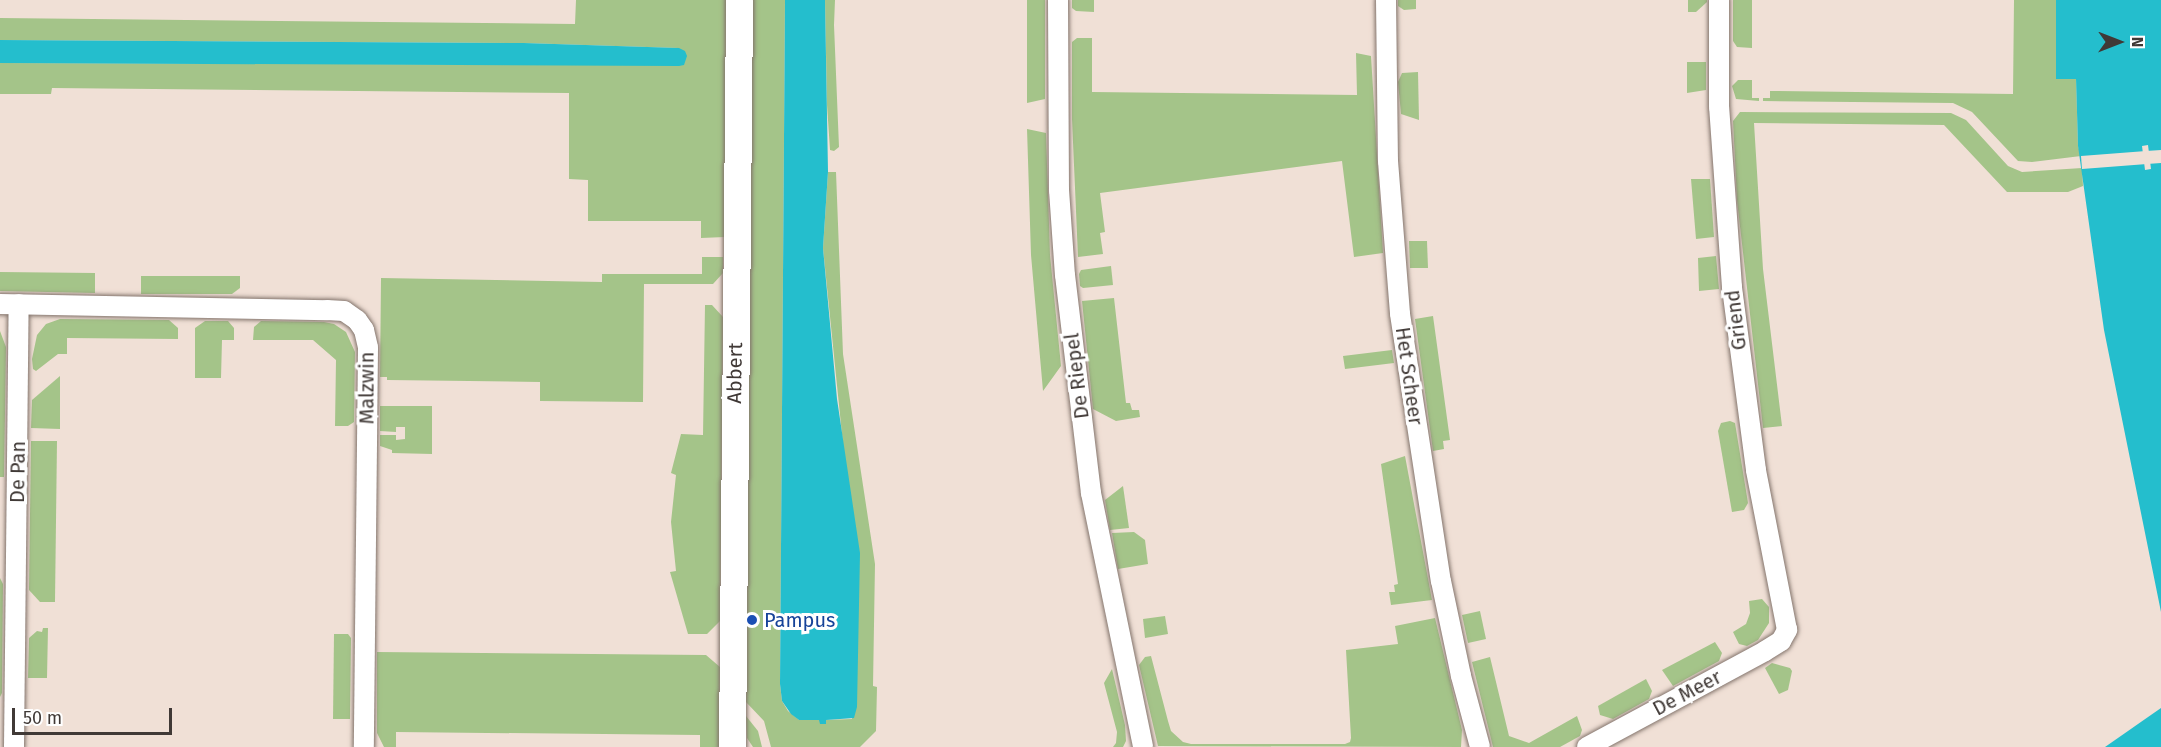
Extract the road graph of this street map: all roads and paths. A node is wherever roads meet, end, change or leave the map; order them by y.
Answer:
1 (739, 0) edge
2 (1058, 0) edge
3 (1386, 0) edge
4 (1719, 0) edge
5 (10, 304) edge
6 (1784, 636) joint
7 (15, 747) edge
8 (364, 747) edge
9 (732, 747) edge
10 (1143, 747) edge
11 (1480, 747) edge
12 (1587, 747) edge

1 - 9 street, Abbert
2 - 10 street, De Riepel
3 - 11 street, Het Scheer
4 - 6 street, Griend
5 - 7 street, De Pan
5 - 8 street, Malzwin
6 - 12 street, De Meer

